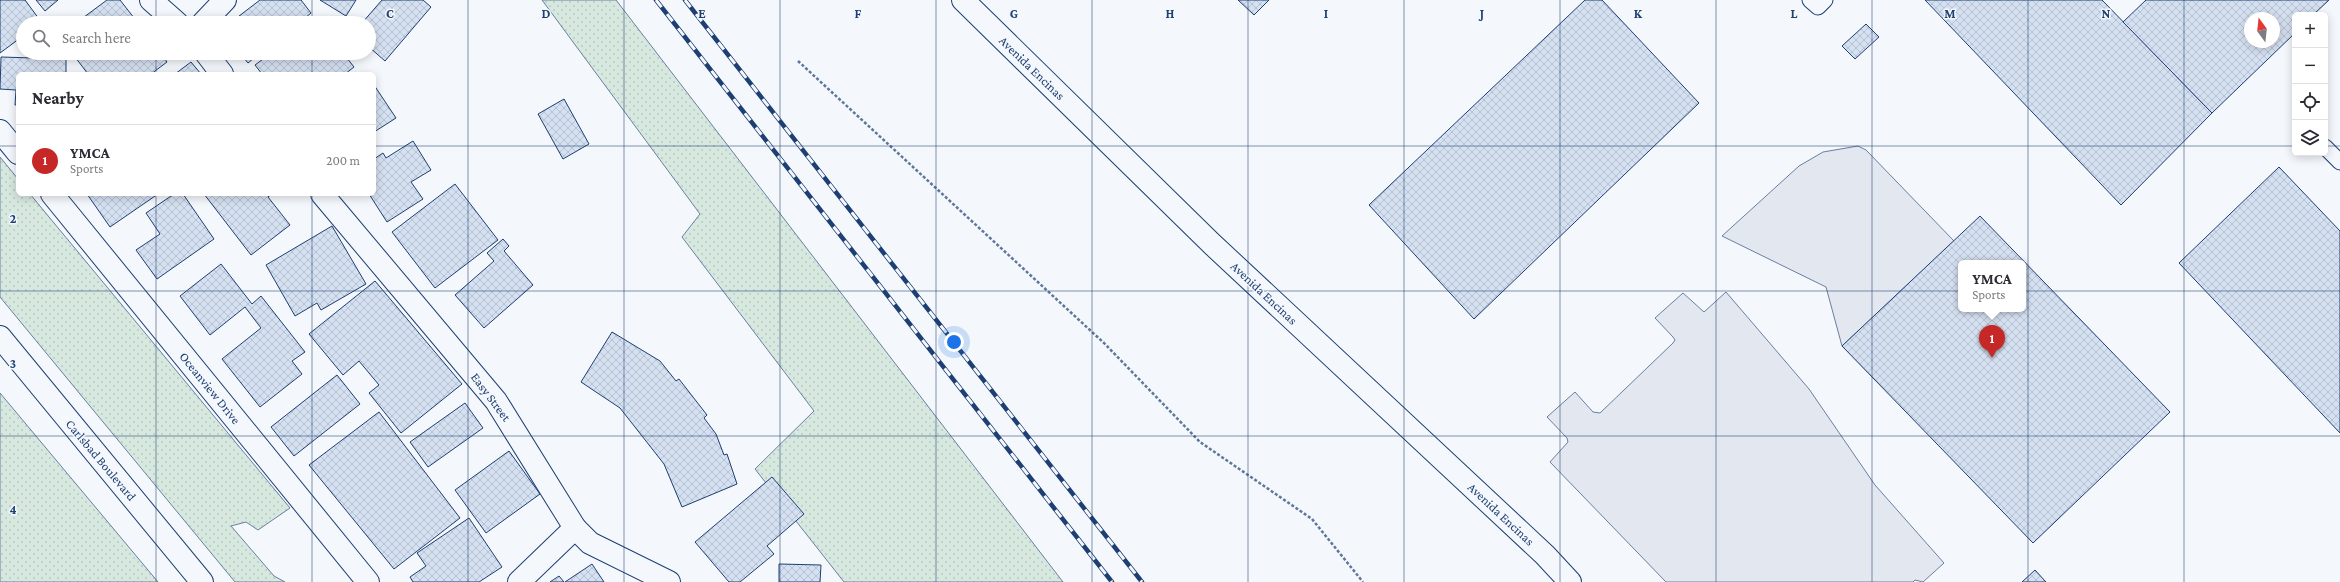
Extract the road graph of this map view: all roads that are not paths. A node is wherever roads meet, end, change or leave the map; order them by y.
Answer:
1 (151, 0) edge
2 (225, 0) edge
3 (962, 0) edge
4 (1810, 0) edge
5 (1825, 0) edge
6 (169, 16) edge
7 (210, 16) edge
8 (211, 60) edge
9 (220, 72) edge
10 (0, 131) edge
11 (2328, 150) edge
12 (16, 151) edge
13 (2340, 162) edge
14 (54, 196) edge
15 (324, 196) edge
16 (0, 337) edge
17 (575, 528) junction
18 (202, 582) edge
19 (368, 582) edge
20 (519, 582) edge
21 (668, 582) edge
22 (1570, 582) edge

1 - 6 street
2 - 7 street
3 - 22 street, Avenida Encinas
4 - 5 lane
8 - 9 street
10 - 12 street
11 - 13 lane
14 - 19 street, Oceanview Drive
15 - 17 street, Easy Street
16 - 18 street, Carlsbad Boulevard
17 - 20 street
17 - 21 street, Easy Street

